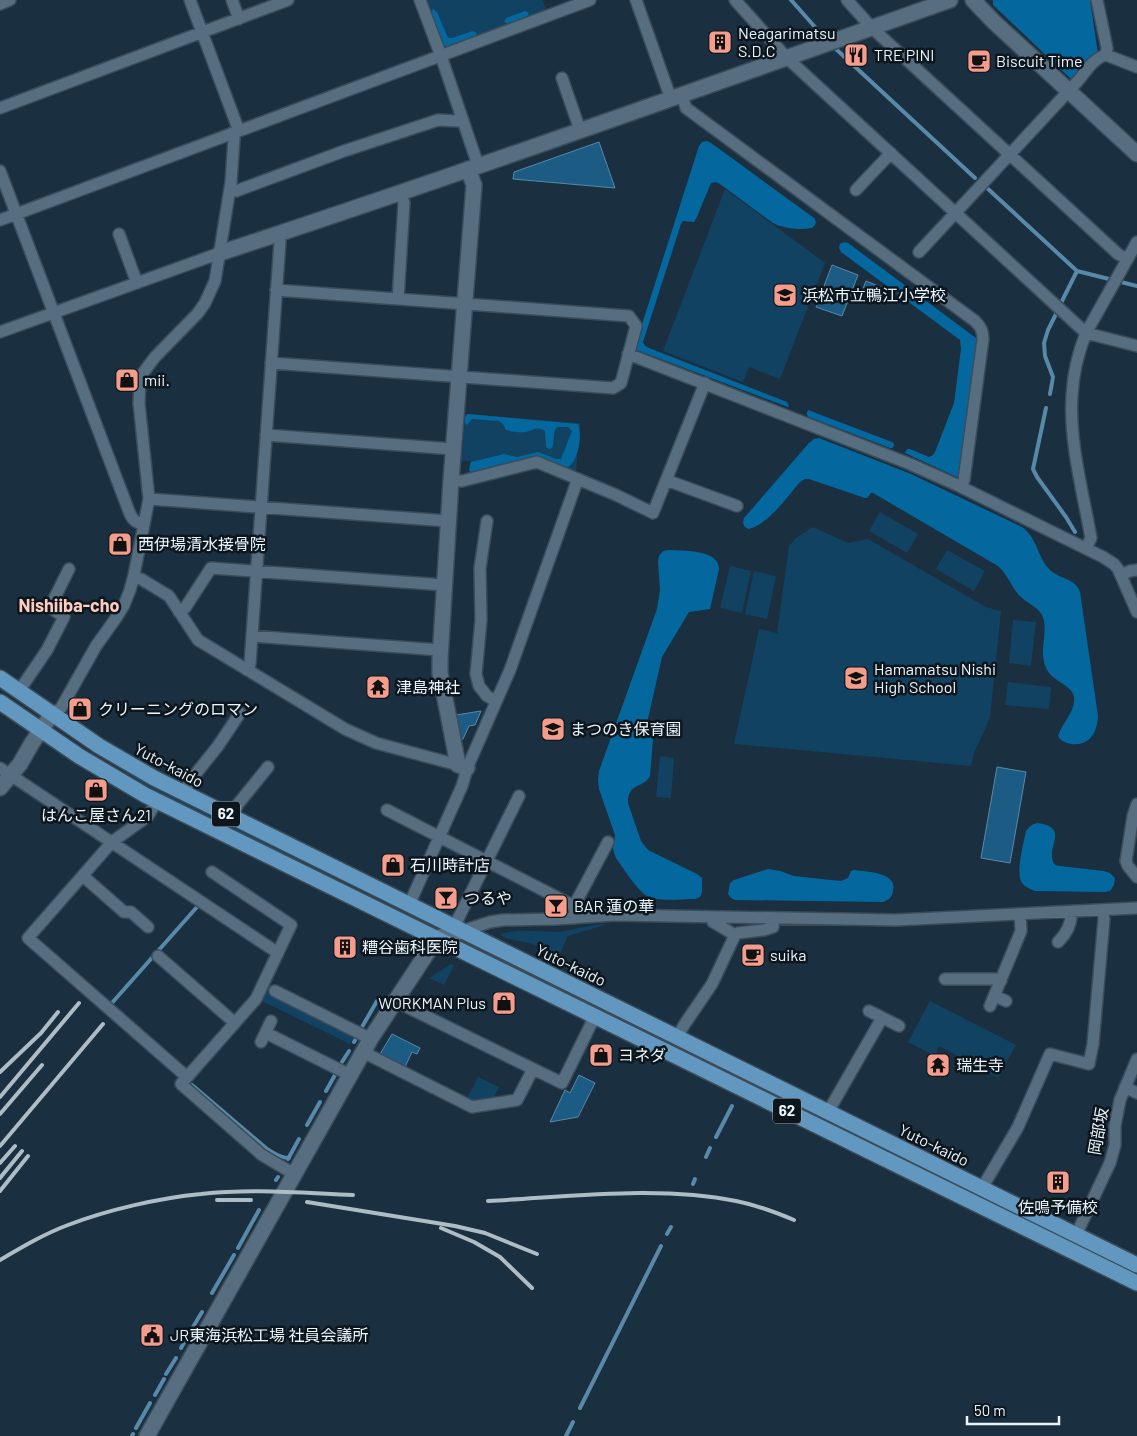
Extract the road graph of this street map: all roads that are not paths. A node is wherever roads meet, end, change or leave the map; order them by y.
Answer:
1 (10, 0) edge
2 (190, 0) edge
3 (232, 0) edge
4 (288, 0) edge
5 (420, 0) edge
6 (590, 0) edge
7 (636, 0) edge
8 (735, 0) edge
9 (848, 0) edge
10 (950, 0) edge
11 (973, 0) edge
12 (1097, 0) edge
13 (0, 4) edge
14 (239, 19) junction
15 (872, 28) junction
16 (202, 32) junction
17 (1106, 55) junction
18 (441, 56) junction
19 (787, 58) junction
20 (1137, 67) edge
21 (562, 78) dead end
22 (1068, 91) junction
23 (676, 97) junction
24 (0, 108) edge
25 (463, 120) junction
26 (580, 130) junction
27 (236, 132) junction
28 (891, 153) junction
29 (1010, 154) junction
30 (1137, 154) edge
31 (473, 167) junction
32 (0, 171) edge
33 (230, 190) junction
34 (856, 190) dead end
35 (400, 192) junction
36 (956, 213) junction
37 (16, 214) junction
38 (0, 220) edge
39 (119, 234) dead end
40 (278, 234) junction
41 (1137, 242) edge
42 (919, 252) dead end
43 (220, 253) junction
44 (1127, 259) junction
45 (137, 283) junction
46 (276, 290) junction
47 (398, 299) junction
48 (465, 304) junction
49 (54, 313) junction
50 (0, 332) edge
51 (1086, 333) junction
52 (1137, 346) edge
53 (628, 354) junction
54 (271, 363) junction
55 (459, 377) junction
56 (705, 383) junction
57 (266, 435) junction
58 (453, 449) junction
59 (451, 480) junction
60 (666, 480) junction
61 (576, 484) dead end
62 (961, 487) junction
63 (149, 499) junction
64 (736, 506) dead end
65 (261, 507) junction
66 (448, 521) junction
67 (486, 521) dead end
68 (144, 524) junction
69 (1086, 548) junction
70 (68, 568) dead end
71 (1137, 570) edge
72 (256, 571) junction
73 (1121, 575) junction
74 (134, 577) junction
75 (444, 585) junction
76 (179, 612) junction
77 (1137, 612) edge
78 (252, 636) junction
79 (440, 650) junction
80 (247, 670) junction
81 (0, 678) edge
82 (19, 691) junction
83 (496, 701) junction
84 (0, 702) edge
85 (240, 713) dead end
86 (52, 714) junction
87 (41, 730) junction
88 (268, 767) dead end
89 (463, 767) junction
90 (6, 771) edge
91 (0, 788) edge
92 (184, 793) junction
93 (519, 796) dead end
94 (157, 801) junction
95 (1137, 804) edge
96 (387, 810) dead end
97 (232, 817) junction
98 (440, 837) junction
99 (112, 842) junction
100 (608, 842) dead end
101 (487, 862) junction
102 (212, 872) dead end
103 (83, 876) junction
104 (1137, 877) edge
105 (409, 905) junction
106 (1137, 908) edge
107 (1103, 910) junction
108 (574, 912) junction
109 (1071, 912) junction
110 (1020, 914) junction
111 (714, 917) junction
112 (774, 918) junction
113 (148, 928) dead end
114 (458, 929) junction
115 (735, 935) junction
116 (438, 938) junction
117 (1058, 942) dead end
118 (278, 952) junction
119 (158, 956) dead end
120 (945, 980) dead end
121 (1001, 981) junction
122 (275, 991) dead end
123 (396, 1000) junction
124 (1006, 1001) dead end
125 (869, 1011) dead end
126 (595, 1016) junction
127 (882, 1018) junction
128 (271, 1021) dead end
129 (235, 1024) junction
130 (899, 1026) dead end
131 (677, 1038) junction
132 (371, 1039) junction
133 (363, 1052) junction
134 (1137, 1059) edge
135 (533, 1069) junction
136 (350, 1075) junction
137 (187, 1077) junction
138 (1125, 1087) junction
139 (1137, 1093) edge
140 (828, 1112) junction
141 (294, 1174) junction
142 (982, 1188) junction
143 (1076, 1235) junction
144 (1137, 1265) edge
145 (1137, 1283) edge
146 (146, 1436) edge

1 - 13 street
2 - 16 street
3 - 14 street
4 - 14 street
5 - 18 street
6 - 18 street
7 - 23 street
8 - 19 street
9 - 15 street
10 - 15 street
11 - 22 street
12 - 17 street
14 - 16 street
15 - 19 street
15 - 29 street
16 - 24 street
16 - 27 street
17 - 20 street
17 - 22 street
18 - 25 street
18 - 27 street
19 - 23 street
19 - 28 street
21 - 26 street
22 - 29 street
22 - 30 street
23 - 26 street
23 - 62 street
25 - 31 street
25 - 33 street
26 - 31 street
27 - 33 street
27 - 37 street
28 - 34 street
28 - 36 street
29 - 36 street
29 - 44 street
31 - 35 street
31 - 48 street
32 - 37 street
33 - 43 street
35 - 40 street
35 - 47 street
36 - 42 street
36 - 51 street
37 - 38 street
37 - 49 street
39 - 45 street
40 - 43 street
40 - 46 street
41 - 44 street
43 - 45 street
43 - 63 street
44 - 51 street
45 - 49 street
46 - 47 street
46 - 54 street
47 - 48 street
48 - 53 street
48 - 55 street
49 - 50 street
49 - 68 street
51 - 52 street
51 - 69 street
53 - 55 street
53 - 56 street
54 - 55 street
54 - 57 street
55 - 58 street
56 - 60 street
56 - 62 street
57 - 58 street
57 - 65 street
58 - 59 street
59 - 60 street
59 - 66 street
60 - 64 street
61 - 83 street
62 - 69 street
63 - 65 street
63 - 68 street
65 - 66 street
65 - 72 street
66 - 75 street
67 - 83 street
68 - 74 street
69 - 73 street
70 - 82 street
71 - 73 street
72 - 75 street
72 - 76 street
72 - 78 street
73 - 77 street
74 - 76 street
74 - 86 street
75 - 79 street
76 - 80 street
78 - 79 street
78 - 80 street
79 - 89 street
80 - 89 street
81 - 82 main road, Yuto-kaido / 62
82 - 86 main road, Yuto-kaido / 62
83 - 89 street
84 - 87 main road, Yuto-kaido / 62
85 - 92 street
86 - 87 street
86 - 92 main road, Yuto-kaido / 62
87 - 90 street
87 - 94 main road, Yuto-kaido / 62
88 - 97 street
89 - 98 street
90 - 91 street
90 - 99 street
92 - 97 main road, Yuto-kaido / 62
93 - 101 street
94 - 99 street
94 - 116 main road, Yuto-kaido / 62
95 - 104 street
96 - 98 street
97 - 105 main road, Yuto-kaido / 62
98 - 101 street
98 - 105 street
99 - 103 street
99 - 118 street
100 - 108 street
101 - 108 street
101 - 114 street
102 - 118 street
103 - 113 street
103 - 137 street
105 - 114 main road, Yuto-kaido / 62
106 - 107 street
107 - 109 street
107 - 142 street
108 - 111 street
108 - 114 street
109 - 110 street
109 - 117 street
110 - 112 street
110 - 121 street
111 - 112 street
111 - 115 street
112 - 115 street
114 - 116 street
114 - 131 main road, Yuto-kaido / 62
115 - 131 street
116 - 123 street
116 - 126 main road, Yuto-kaido / 62
118 - 129 street
119 - 129 street
120 - 121 street
121 - 124 street
122 - 132 street
123 - 132 street
123 - 135 street
125 - 127 street
126 - 135 street
126 - 145 main road, Yuto-kaido / 62
127 - 130 street
127 - 140 street
128 - 136 street
129 - 137 street
131 - 140 main road, Yuto-kaido / 62
132 - 133 street
133 - 135 street
133 - 136 street
134 - 138 street, 岡部坂
136 - 141 street
137 - 141 street
138 - 139 street
138 - 143 street, 岡部坂
140 - 142 main road, Yuto-kaido / 62
141 - 146 street
142 - 143 main road, Yuto-kaido / 62
143 - 144 main road, Yuto-kaido / 62

